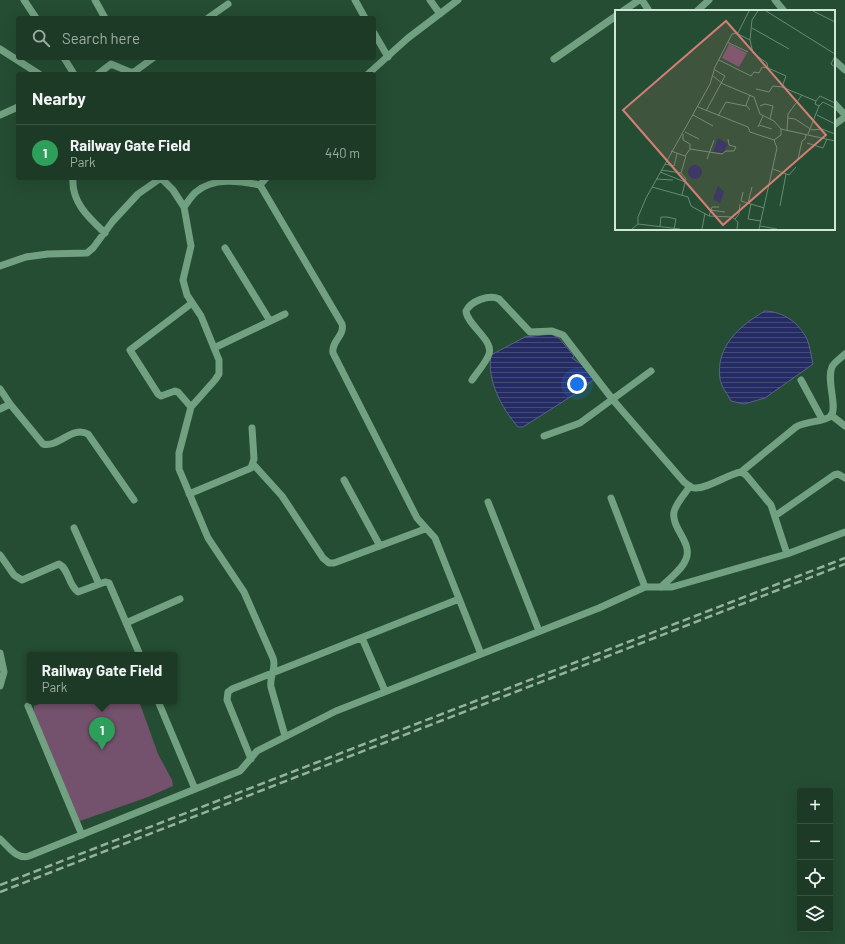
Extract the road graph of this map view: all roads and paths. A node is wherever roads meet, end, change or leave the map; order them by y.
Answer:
1 (24, 0) edge
2 (95, 0) edge
3 (355, 0) edge
4 (430, 0) edge
5 (458, 0) edge
6 (641, 0) edge
7 (708, 0) edge
8 (775, 0) edge
9 (450, 3) edge
10 (228, 4) dead end
11 (625, 10) edge
12 (648, 10) edge
13 (698, 10) edge
14 (783, 10) edge
15 (440, 14) junction
16 (35, 16) edge
17 (104, 16) edge
18 (211, 16) edge
19 (364, 16) edge
20 (615, 17) edge
21 (376, 36) edge
22 (0, 49) edge
23 (388, 56) junction
24 (16, 59) edge
25 (554, 59) dead end
26 (17, 60) edge
27 (65, 60) edge
28 (150, 60) edge
29 (835, 61) edge
30 (845, 70) edge
31 (36, 72) edge
32 (73, 72) edge
33 (101, 72) edge
34 (130, 72) edge
35 (134, 72) edge
36 (370, 72) edge
37 (835, 104) edge
38 (16, 108) edge
39 (0, 115) edge
40 (845, 116) edge
41 (835, 124) edge
42 (73, 180) edge
43 (158, 180) edge
44 (163, 180) edge
45 (264, 180) edge
46 (260, 185) junction
47 (184, 207) junction
48 (105, 232) junction
49 (225, 248) dead end
50 (0, 266) edge
51 (192, 303) junction
52 (285, 314) dead end
53 (270, 321) junction
54 (214, 348) junction
55 (845, 354) edge
56 (651, 371) dead end
57 (472, 380) dead end
58 (802, 380) dead end
59 (0, 389) edge
60 (614, 400) junction
61 (10, 404) junction
62 (191, 407) junction
63 (0, 409) edge
64 (831, 415) junction
65 (822, 419) junction
66 (845, 426) edge
67 (252, 428) dead end
68 (544, 436) dead end
69 (253, 464) junction
70 (741, 472) junction
71 (845, 478) edge
72 (344, 480) dead end
73 (690, 486) junction
74 (189, 494) junction
75 (611, 498) dead end
76 (134, 500) dead end
77 (488, 502) dead end
78 (775, 516) junction
79 (74, 528) dead end
80 (425, 529) junction
81 (845, 532) edge
82 (380, 546) junction
83 (787, 554) junction
84 (0, 555) edge
85 (99, 584) junction
86 (645, 587) junction
87 (661, 587) junction
88 (180, 599) dead end
89 (459, 600) junction
90 (126, 623) junction
91 (539, 631) junction
92 (362, 638) junction
93 (139, 652) edge
94 (0, 653) edge
95 (480, 654) junction
96 (273, 672) junction
97 (0, 686) edge
98 (385, 691) junction
99 (159, 704) edge
100 (28, 706) dead end
101 (285, 736) junction
102 (251, 759) junction
103 (195, 789) junction
104 (0, 834) edge
105 (82, 835) junction
106 (2, 841) edge

1 - 16 street
2 - 17 street
3 - 19 street
4 - 15 street
5 - 9 street
6 - 11 street
6 - 12 street
7 - 13 street
8 - 14 street
9 - 15 street
10 - 18 street
15 - 23 street
20 - 25 street
21 - 23 street
22 - 24 street
23 - 36 street
26 - 31 street
27 - 32 street
28 - 35 street
29 - 30 street
33 - 34 street
37 - 40 street
38 - 39 street
40 - 41 street
42 - 48 street
43 - 48 street
44 - 47 street
45 - 46 street
46 - 47 street
46 - 80 street
47 - 51 street
48 - 50 street
49 - 53 street
51 - 54 street
51 - 62 street
52 - 53 street
53 - 54 street
54 - 62 street
55 - 64 street
56 - 60 street
57 - 60 street
58 - 65 street
59 - 61 street
60 - 68 street
60 - 73 street
61 - 63 street
61 - 76 street
62 - 74 street
64 - 65 street
64 - 66 street
65 - 70 street
67 - 69 street
69 - 74 street
69 - 82 street
70 - 73 street
70 - 78 street
71 - 78 street
72 - 82 street
73 - 87 street
74 - 96 street
75 - 86 street
77 - 91 street
78 - 83 street
79 - 85 street
80 - 82 street
80 - 89 street
81 - 83 street
83 - 87 street
84 - 85 street
85 - 90 street
86 - 87 street
86 - 91 street
88 - 90 street
89 - 92 street
89 - 95 street
90 - 93 street
91 - 95 street
92 - 96 street
92 - 98 street
94 - 97 street
95 - 98 street
96 - 101 street
96 - 102 street
98 - 101 street
99 - 103 street
100 - 105 street
101 - 102 street
102 - 103 street
103 - 105 street
104 - 106 street
105 - 106 street

